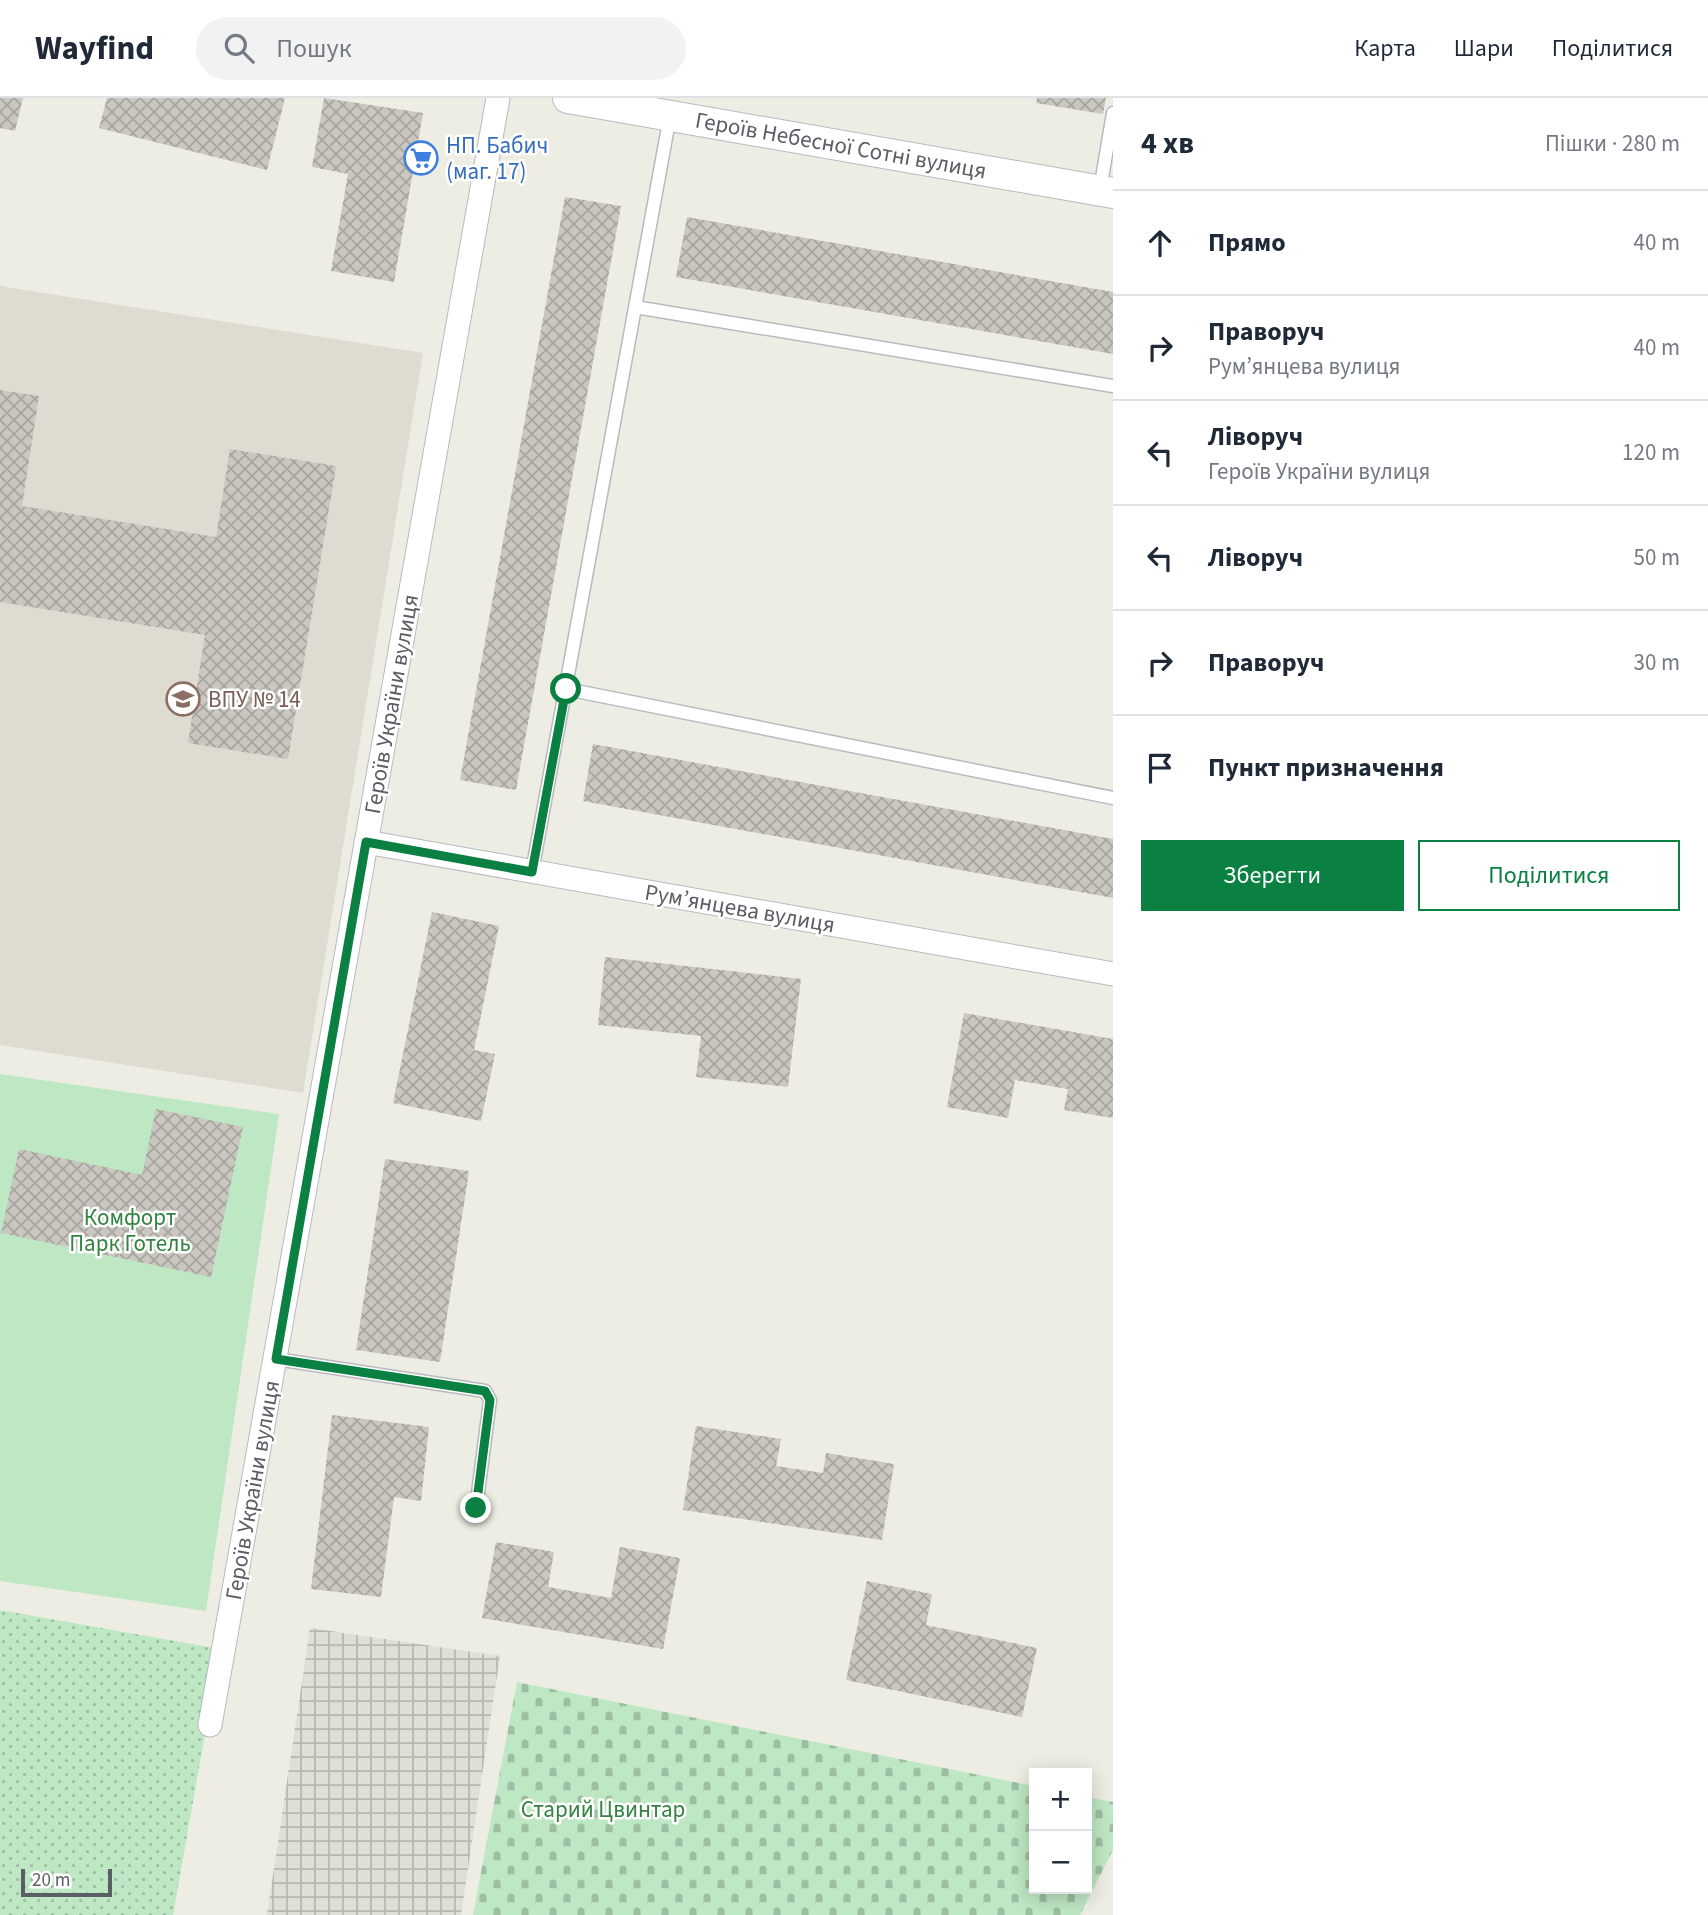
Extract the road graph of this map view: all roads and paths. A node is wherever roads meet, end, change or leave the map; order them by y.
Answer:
1 (498, 98) edge
2 (568, 98) edge
3 (1113, 113) edge
4 (670, 116) junction
5 (1106, 191) edge
6 (635, 307) junction
7 (1113, 386) edge
8 (566, 689) junction
9 (1113, 798) edge
10 (366, 842) junction
11 (532, 872) junction
12 (1113, 974) edge
13 (276, 1359) junction
14 (476, 1508) dead end
15 (210, 1725) dead end

1 - 10 street, Героїв України вулиця
2 - 4 street, Героїв Небесної Сотні вулиця
3 - 5 lane
4 - 5 street, Героїв Небесної Сотні вулиця
4 - 6 lane
6 - 7 lane
6 - 8 lane
8 - 9 lane
8 - 11 lane
10 - 11 street, Рум’янцева вулиця
10 - 13 street, Героїв України вулиця
11 - 12 street, Рум’янцева вулиця
13 - 14 lane
13 - 15 street, Героїв України вулиця

